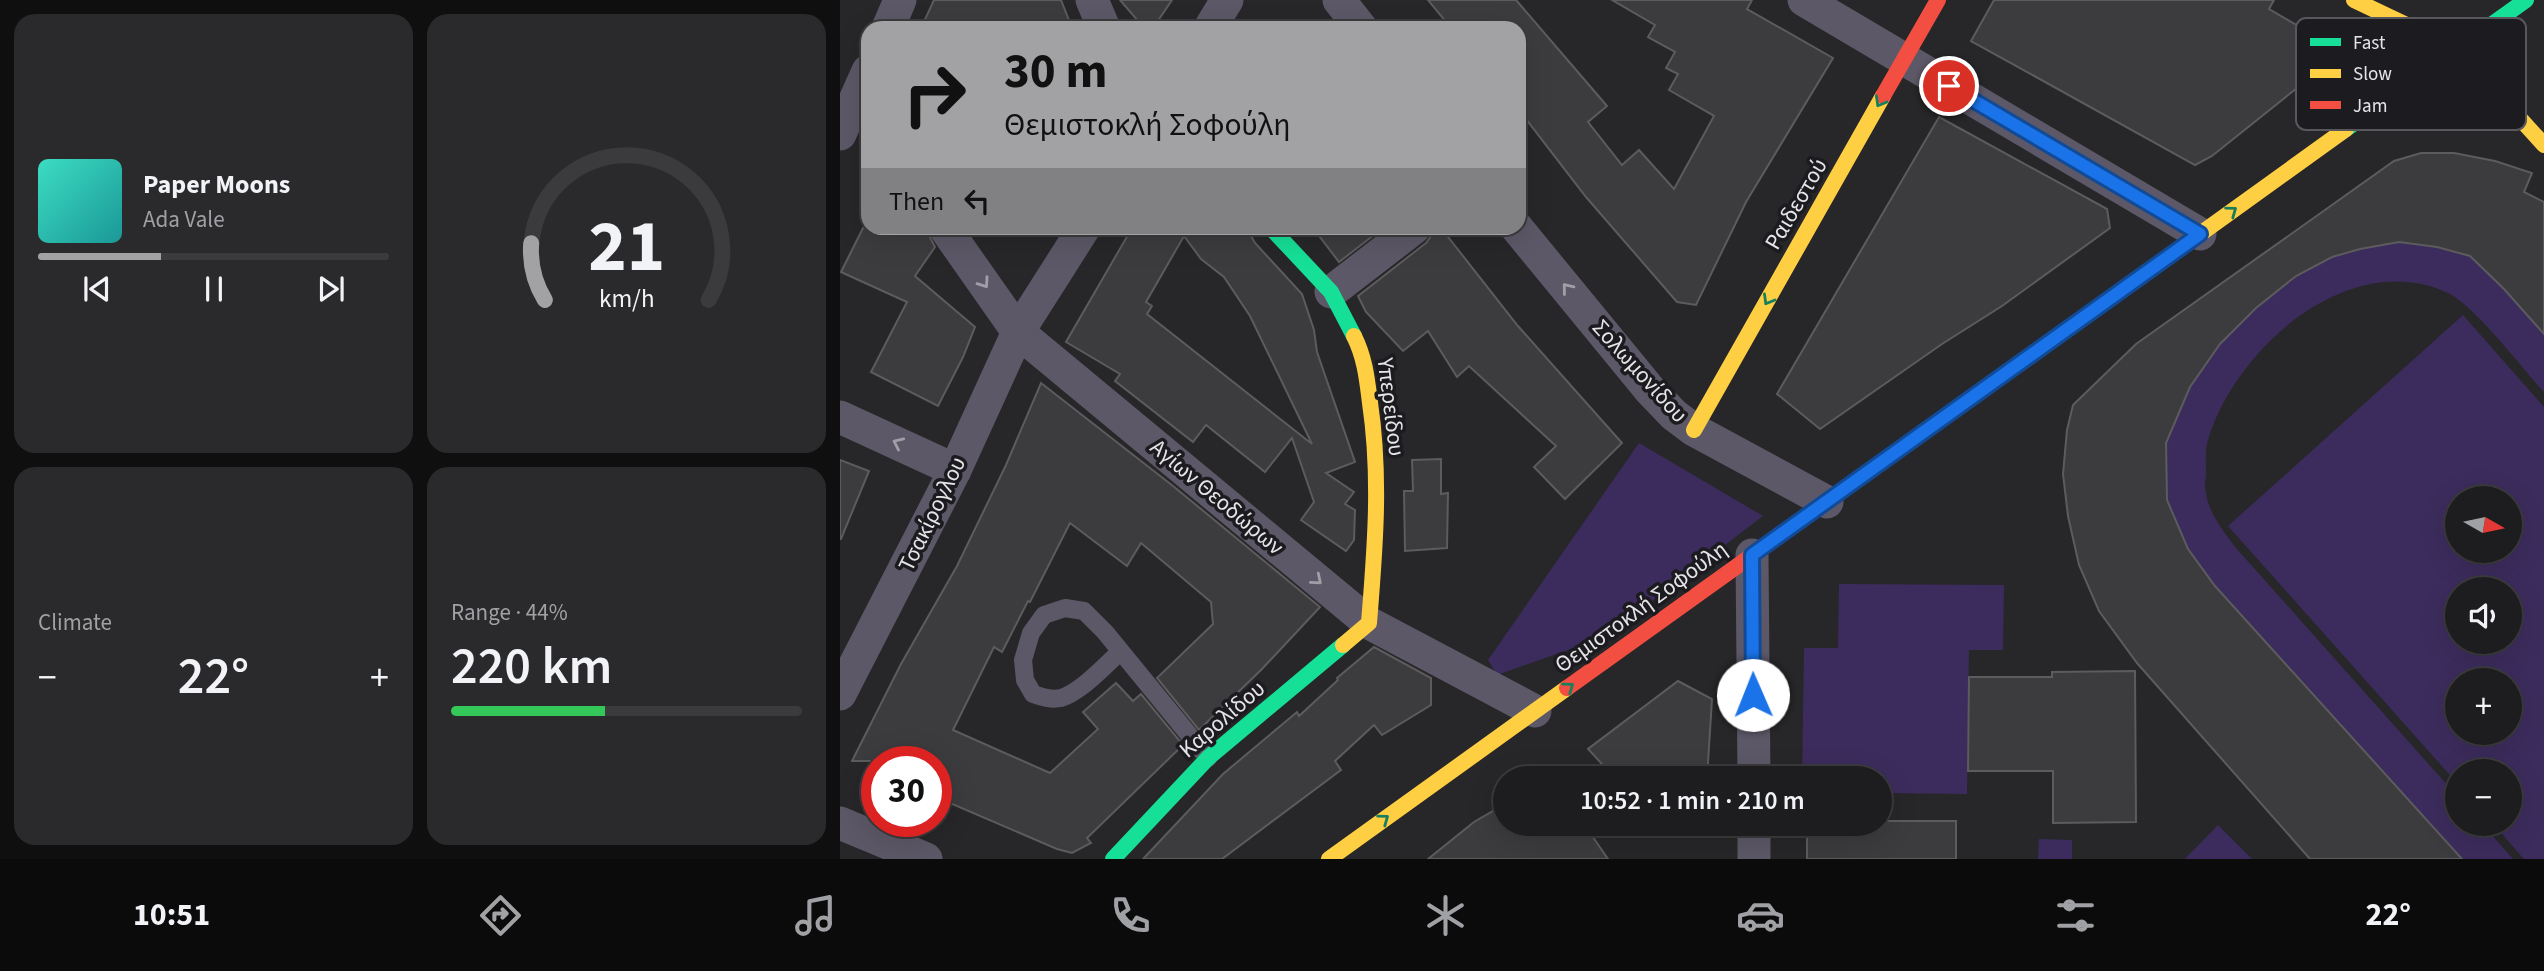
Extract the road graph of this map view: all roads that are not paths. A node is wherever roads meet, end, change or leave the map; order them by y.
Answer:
1 (900, 0) edge
2 (1092, 0) edge
3 (1227, 0) edge
4 (1339, 0) edge
5 (1804, 0) edge
6 (1938, 0) edge
7 (2354, 0) edge
8 (2526, 0) edge
9 (2392, 18) edge
10 (2501, 18) edge
11 (891, 21) edge
12 (1101, 21) edge
13 (1214, 21) edge
14 (1356, 21) edge
15 (1904, 60) junction
16 (861, 89) edge
17 (849, 119) edge
18 (2526, 125) edge
19 (2344, 130) edge
20 (2544, 145) edge
21 (2200, 234) junction
22 (950, 235) edge
23 (1080, 235) edge
24 (1278, 235) edge
25 (1405, 235) edge
26 (1523, 235) edge
27 (1331, 292) junction
28 (1018, 332) junction
29 (840, 417) edge
30 (1694, 430) junction
31 (955, 470) junction
32 (1827, 502) junction
33 (1752, 555) junction
34 (1369, 623) junction
35 (1120, 652) junction
36 (840, 694) edge
37 (1535, 711) junction
38 (1208, 758) junction
39 (1754, 766) edge
40 (840, 822) edge
41 (1754, 836) edge
42 (926, 859) edge
43 (1113, 859) edge
44 (1329, 859) edge
45 (1754, 859) edge

1 - 11 street
2 - 12 street
3 - 13 street
4 - 14 street
5 - 15 street
6 - 15 street, Ραιδεστού
7 - 9 street
8 - 10 street, Θεμιστοκλή Σοφούλη
15 - 21 street
15 -> 30 street, Ραιδεστού
16 - 17 street
18 - 20 street
21 -> 19 street, Θεμιστοκλή Σοφούλη
21 - 32 street, Θεμιστοκλή Σοφούλη
22 -> 28 street, Αγίων Θεοδώρων
23 - 28 street, Τσακίρογλου
24 - 27 street, Υπερείδου
25 - 27 street
30 -> 26 street, Σολωμονίδου
27 - 34 street, Υπερείδου
28 - 31 street, Τσακίρογλου
28 -> 34 street, Αγίων Θεοδώρων
31 -> 29 street
30 - 32 street, Σολωμονίδου
31 - 36 street, Τσακίρογλου
32 - 33 street, Θεμιστοκλή Σοφούλη
37 -> 33 street, Θεμιστοκλή Σοφούλη
33 - 39 street
34 - 37 street, Αγίων Θεοδώρων
34 - 38 street, Καρολίδου
35 - 35 lane
35 - 38 lane
44 -> 37 street, Θεμιστοκλή Σοφούλη
38 - 43 street, Καρολίδου
40 - 42 street
41 - 45 street

